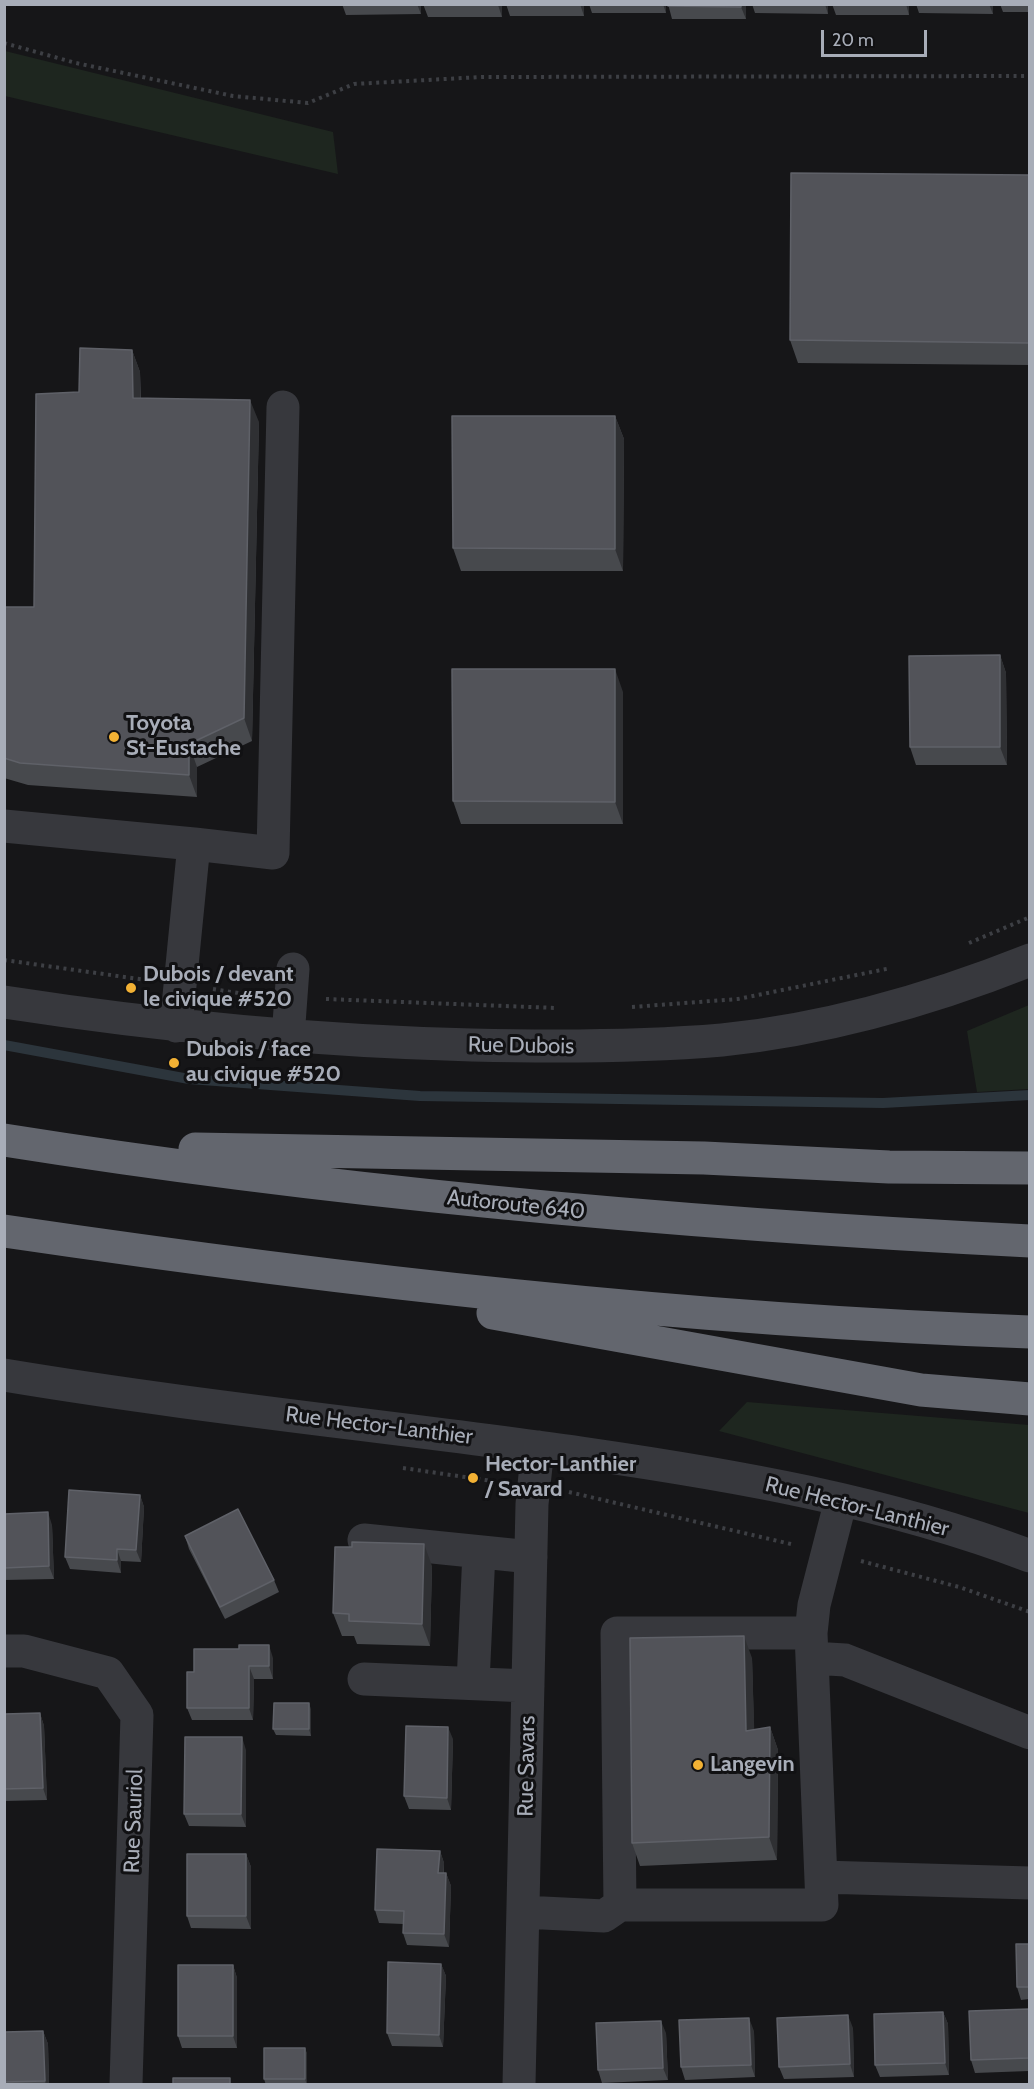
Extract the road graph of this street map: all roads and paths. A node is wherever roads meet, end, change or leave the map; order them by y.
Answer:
1 (4, 43) edge
2 (1029, 76) edge
3 (283, 407) dead end
4 (4, 826) edge
5 (194, 844) junction
6 (1029, 917) edge
7 (963, 945) dead end
8 (4, 960) edge
9 (1029, 960) edge
10 (894, 967) dead end
11 (292, 983) junction
12 (180, 985) junction
13 (4, 1002) edge
14 (626, 1008) dead end
15 (568, 1009) dead end
16 (176, 1026) junction
17 (288, 1037) junction
18 (4, 1140) edge
19 (49, 1147) junction
20 (1029, 1168) edge
21 (4, 1231) edge
22 (1029, 1241) edge
23 (195, 1259) junction
24 (1029, 1332) edge
25 (4, 1376) edge
26 (1029, 1399) edge
27 (538, 1447) junction
28 (567, 1492) dead end
29 (841, 1500) junction
30 (364, 1540) edge
31 (796, 1545) dead end
32 (479, 1552) junction
33 (1029, 1556) edge
34 (531, 1557) junction
35 (860, 1560) dead end
36 (1029, 1612) edge
37 (811, 1646) junction
38 (4, 1651) edge
39 (364, 1679) dead end
40 (473, 1683) junction
41 (528, 1686) junction
42 (1029, 1733) edge
43 (821, 1877) junction
44 (1029, 1882) edge
45 (620, 1905) junction
46 (523, 1912) junction
47 (126, 2085) edge
48 (519, 2085) edge

1 - 2 path
3 - 5 street
4 - 5 street
5 - 12 street
6 - 7 path
8 - 12 path
9 - 17 street, Rue Dubois
10 - 14 path
11 - 12 path
11 - 15 path
11 - 17 street
12 - 16 street
13 - 16 street, Rue Dubois
16 - 17 street, Rue Dubois
18 - 19 highway, Autoroute 640
19 - 20 highway
19 - 22 highway, Autoroute 640
21 - 23 highway
23 - 24 highway
23 - 26 highway
25 - 27 street, Rue Hector-Lanthier
27 - 29 street, Rue Hector-Lanthier
27 - 34 street, Rue Savars
28 - 31 path
29 - 33 street, Rue Hector-Lanthier
29 - 37 street
30 - 32 street
32 - 34 street
32 - 40 street
34 - 41 street, Rue Savars
35 - 36 path
37 - 42 street
37 - 43 street
37 - 45 street
38 - 47 street, Rue Sauriol
39 - 40 street
40 - 41 street
41 - 46 street, Rue Savars
43 - 44 street
43 - 45 street
45 - 46 street
46 - 48 street, Rue Savars

